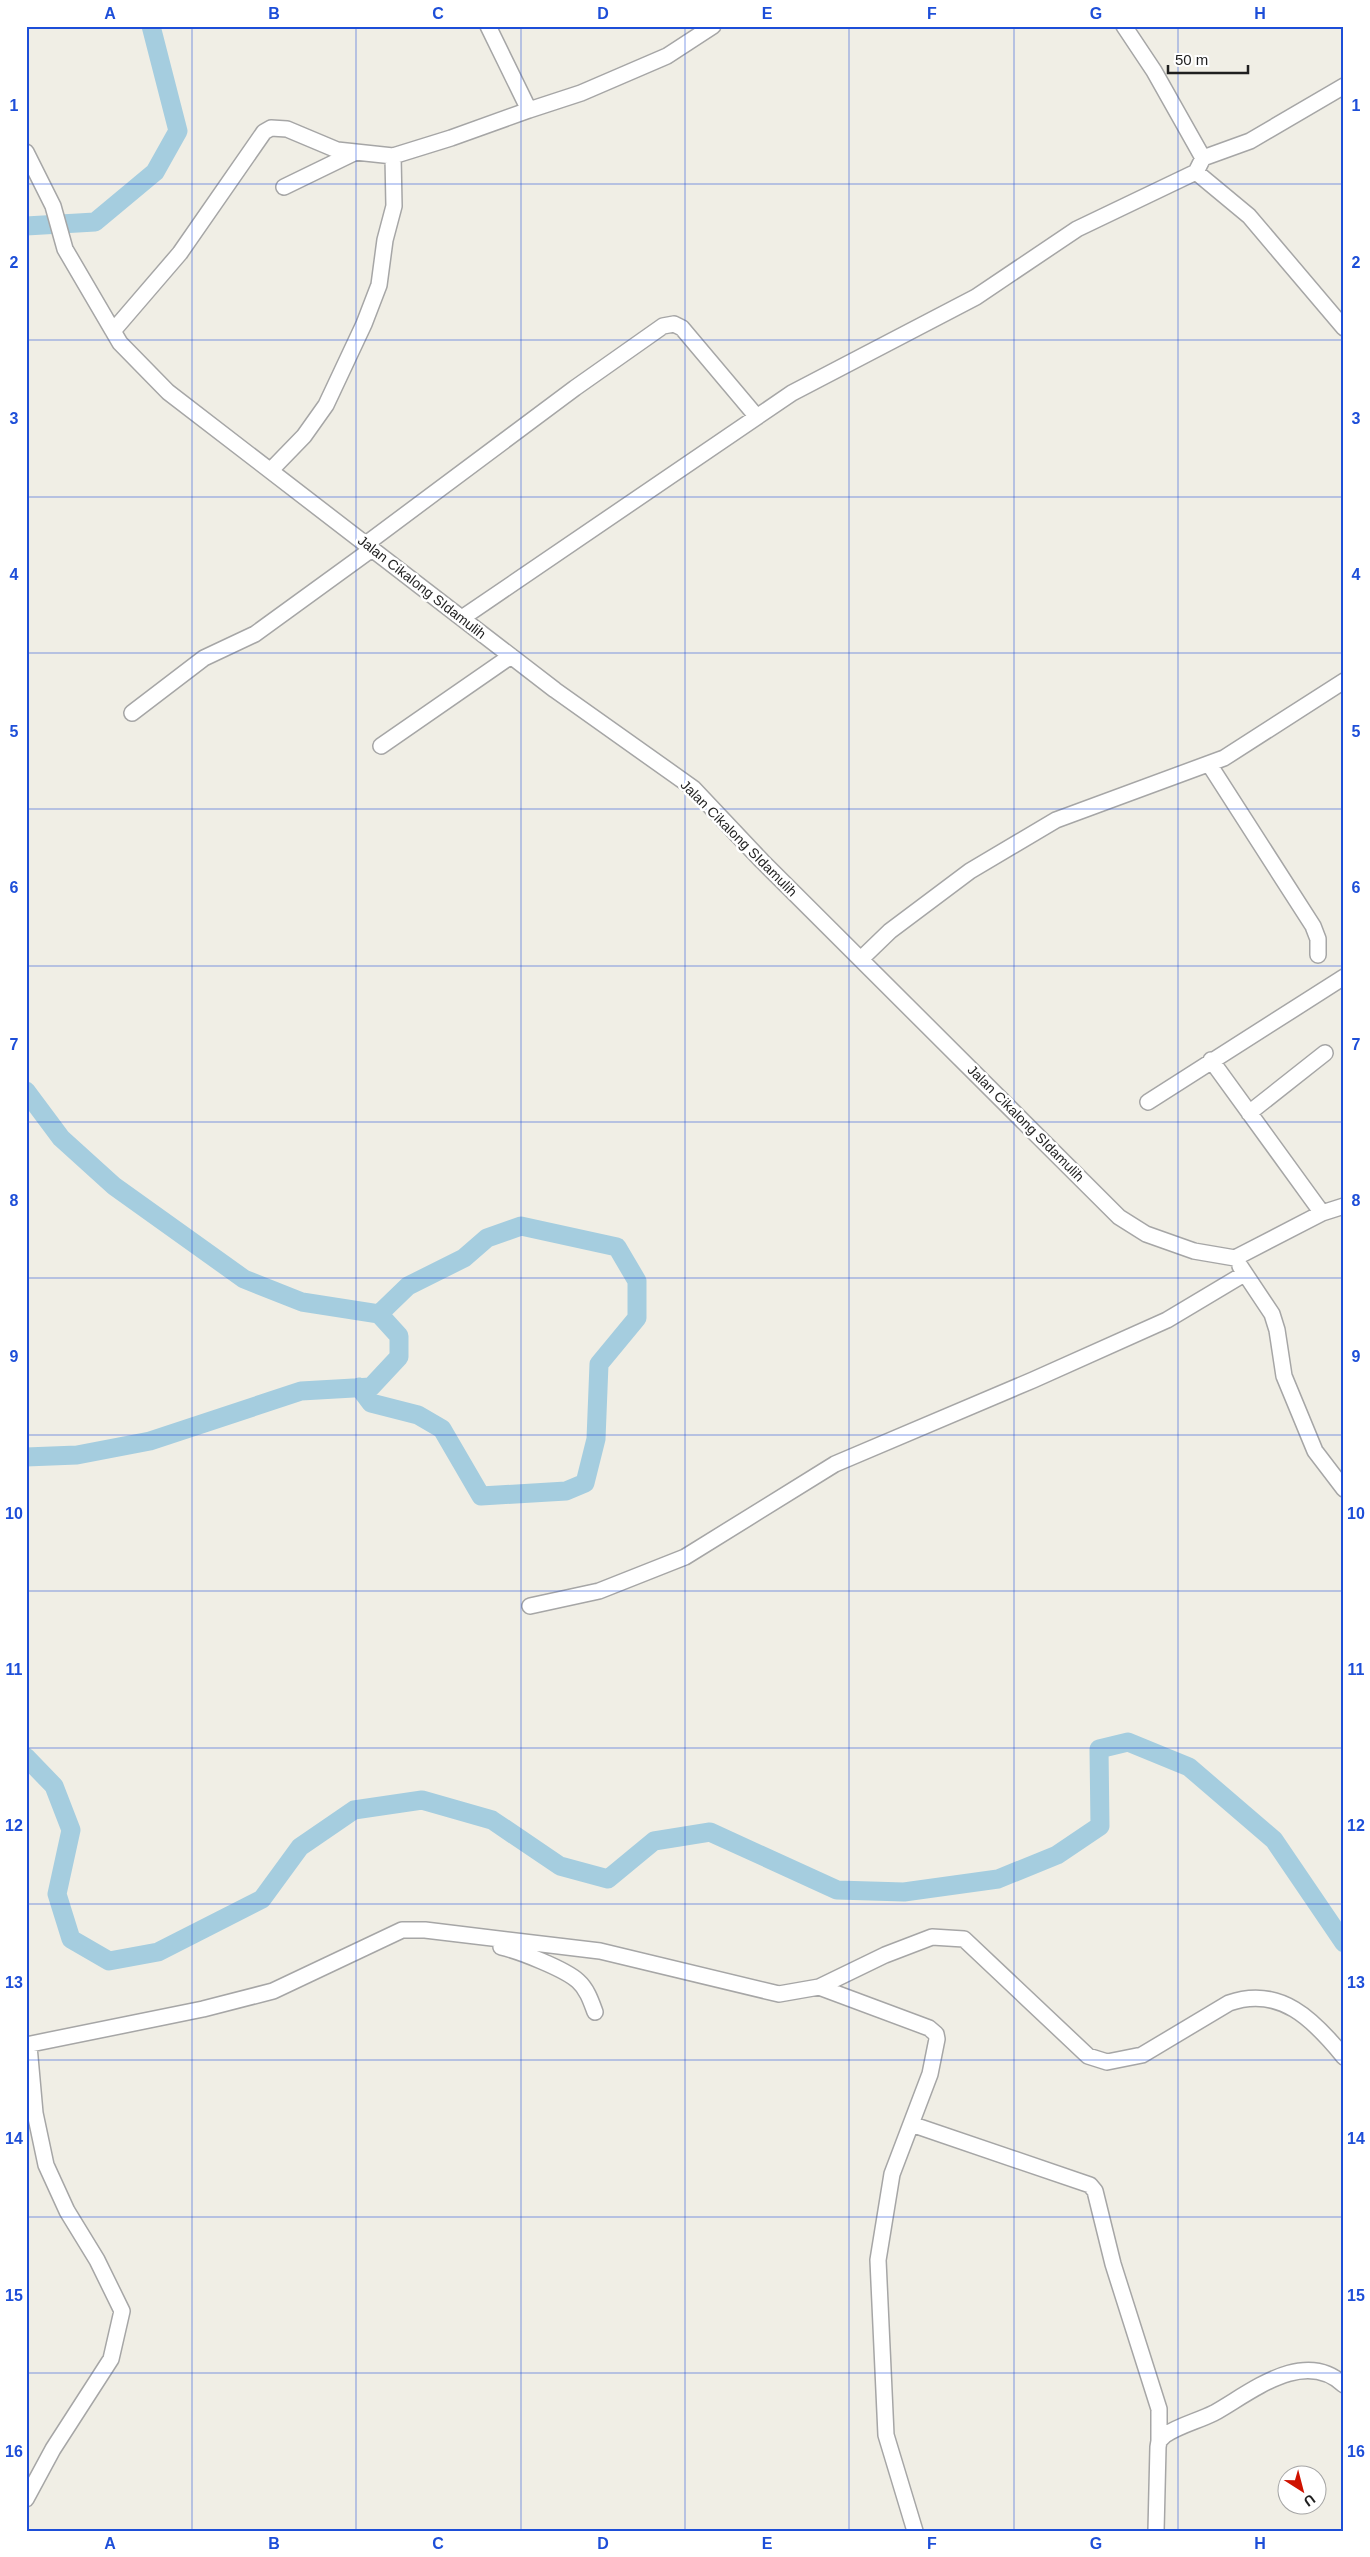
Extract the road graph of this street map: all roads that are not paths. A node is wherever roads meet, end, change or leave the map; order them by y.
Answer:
1 (488, 26) edge
2 (713, 26) edge
3 (1124, 26) edge
4 (1344, 86) edge
5 (529, 110) junction
6 (26, 152) edge
7 (356, 152) junction
8 (393, 156) junction
9 (1203, 158) junction
10 (1196, 172) junction
11 (284, 187) dead end
12 (1344, 328) edge
13 (113, 331) junction
14 (756, 418) junction
15 (271, 470) junction
16 (369, 546) junction
17 (462, 618) junction
18 (511, 656) junction
19 (1344, 681) edge
20 (132, 713) dead end
21 (381, 746) dead end
22 (1209, 764) junction
23 (1318, 955) dead end
24 (861, 959) junction
25 (1344, 976) edge
26 (1325, 1053) dead end
27 (1211, 1060) junction
28 (1148, 1102) dead end
29 (1249, 1112) junction
30 (1344, 1206) edge
31 (1322, 1213) junction
32 (1235, 1258) junction
33 (1244, 1274) junction
34 (1344, 1489) edge
35 (530, 1606) dead end
36 (459, 1936) junction
37 (819, 1987) junction
38 (596, 2012) dead end
39 (27, 2046) edge
40 (1344, 2057) edge
41 (911, 2124) junction
42 (1344, 2385) edge
43 (1159, 2441) junction
44 (26, 2499) edge
45 (915, 2531) edge
46 (1156, 2531) edge

1 - 5 street
2 - 5 street
3 - 9 street
4 - 9 street
5 - 8 street
6 - 13 street, Jalan Cikalong SIdamulih
7 - 8 street
7 - 11 street
7 - 13 street
8 - 15 street
9 - 10 street
10 - 12 street
10 - 14 street
13 - 15 street, Jalan Cikalong SIdamulih
14 - 16 street
14 - 17 street
15 - 16 street, Jalan Cikalong SIdamulih
16 - 17 street, Jalan Cikalong SIdamulih
16 - 20 street
17 - 18 street, Jalan Cikalong SIdamulih
18 - 21 street
18 - 24 street, Jalan Cikalong SIdamulih
19 - 22 street
22 - 23 street
22 - 24 street
24 - 32 street, Jalan Cikalong SIdamulih
25 - 27 street
26 - 29 street
27 - 28 street
27 - 29 street
29 - 31 street
30 - 31 street
31 - 32 street
32 - 33 street
33 - 34 street
33 - 35 street
36 - 37 street
36 - 38 street
36 - 39 street
37 - 40 street
37 - 41 street
39 - 44 street
41 - 43 street
41 - 45 street
42 - 43 street
43 - 46 street

